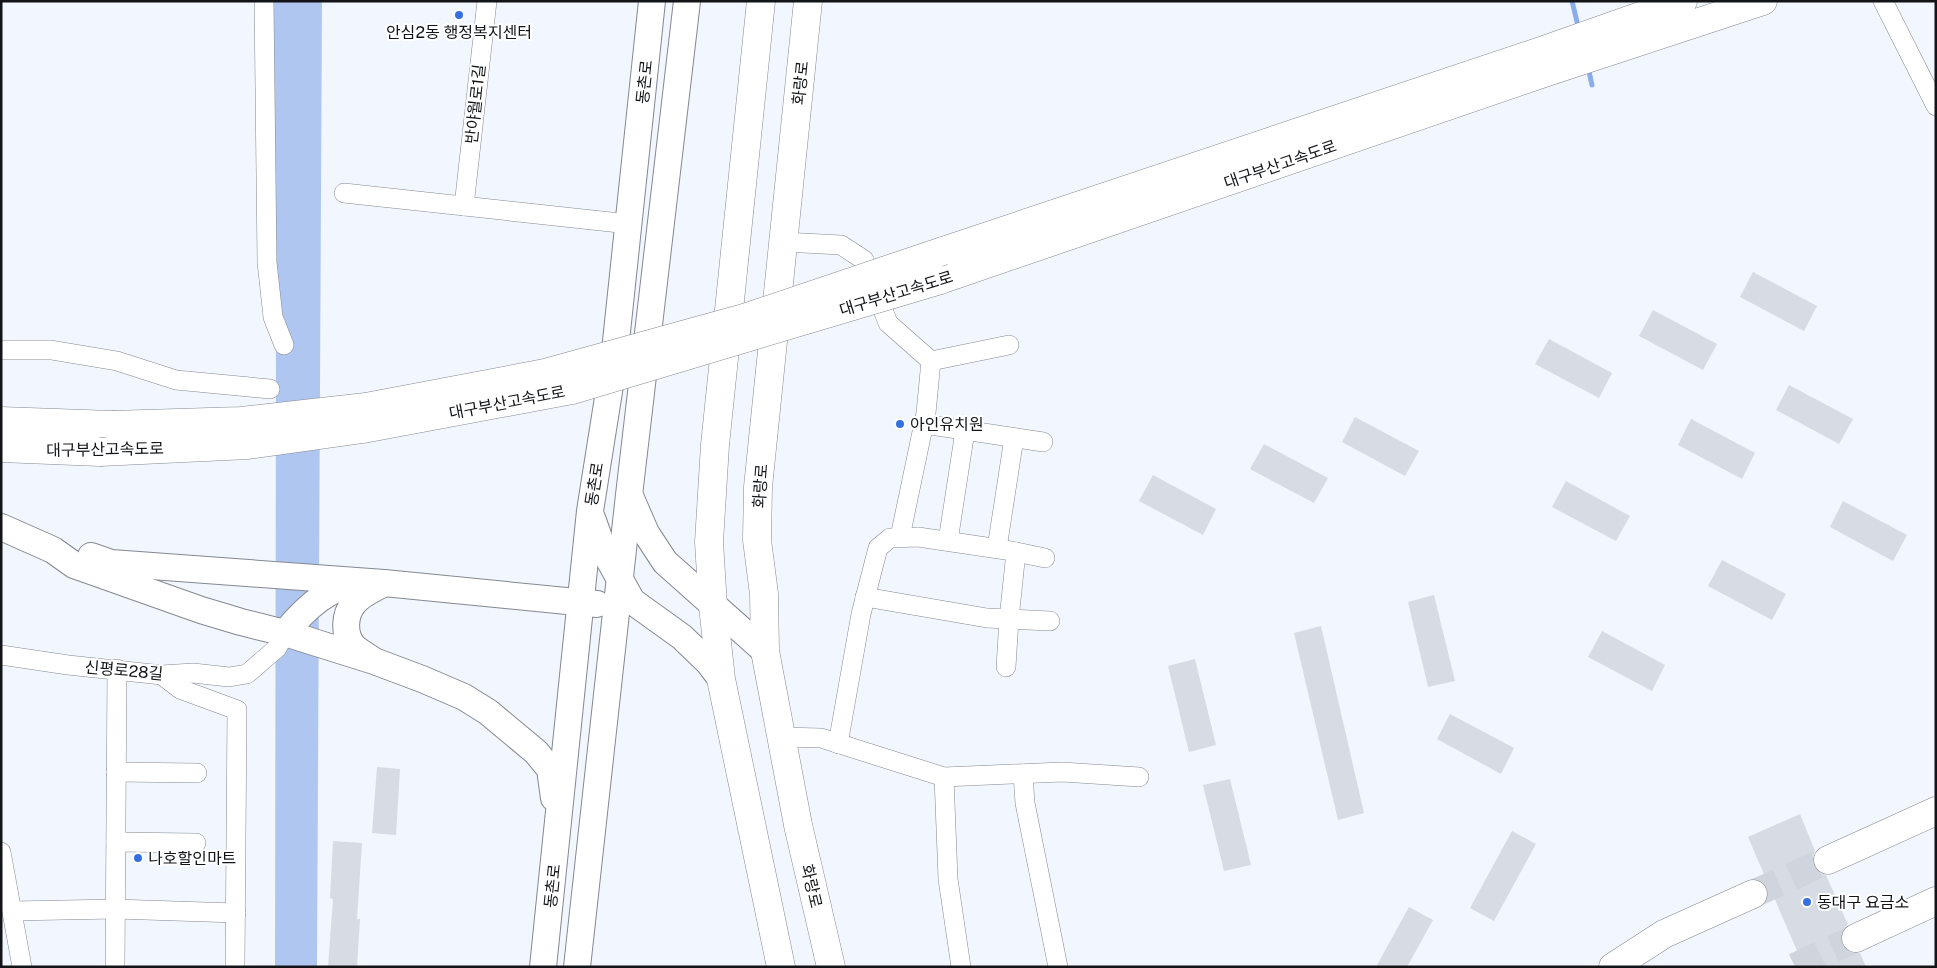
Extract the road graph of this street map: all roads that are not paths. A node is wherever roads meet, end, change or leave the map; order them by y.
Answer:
1 (264, 1) edge
2 (487, 1) edge
3 (652, 1) edge
4 (687, 1) edge
5 (761, 1) edge
6 (808, 1) edge
7 (1683, 1) edge
8 (1763, 1) edge
9 (1883, 1) edge
10 (1616, 38) junction
11 (1544, 62) junction
12 (1936, 106) edge
13 (344, 193) dead end
14 (464, 206) junction
15 (629, 224) junction
16 (784, 242) junction
17 (284, 345) dead end
18 (1009, 345) dead end
19 (1, 350) edge
20 (931, 361) junction
21 (270, 389) dead end
22 (1, 421) edge
23 (924, 424) junction
24 (965, 431) junction
25 (1014, 438) junction
26 (1043, 442) dead end
27 (1, 448) edge
28 (629, 495) junction
29 (590, 511) junction
30 (1, 527) edge
31 (900, 537) junction
32 (948, 541) junction
33 (998, 548) junction
34 (53, 550) junction
35 (1016, 552) junction
36 (1045, 558) dead end
37 (374, 583) junction
38 (619, 594) junction
39 (865, 597) junction
40 (580, 602) junction
41 (713, 606) junction
42 (1009, 619) junction
43 (1050, 621) dead end
44 (659, 622) junction
45 (285, 633) junction
46 (766, 651) junction
47 (1, 655) edge
48 (374, 661) junction
49 (1006, 667) dead end
50 (117, 669) junction
51 (162, 675) junction
52 (610, 678) junction
53 (721, 679) junction
54 (782, 737) junction
55 (838, 744) junction
56 (116, 772) junction
57 (197, 773) dead end
58 (1024, 774) junction
59 (944, 777) junction
60 (1138, 777) dead end
61 (1936, 811) edge
62 (558, 822) junction
63 (116, 842) junction
64 (196, 843) dead end
65 (1, 852) edge
66 (1828, 860) tunnel mouth
67 (1753, 894) tunnel mouth
68 (1936, 901) edge
69 (115, 909) junction
70 (13, 911) junction
71 (236, 913) junction
72 (1856, 938) tunnel mouth
73 (22, 967) edge
74 (115, 967) edge
75 (236, 967) edge
76 (543, 967) edge
77 (577, 967) edge
78 (781, 967) edge
79 (831, 967) edge
80 (961, 967) edge
81 (1058, 967) edge
82 (1613, 967) edge

1 - 17 street
2 - 14 street, 반야월로1길
3 - 15 main road, 동촌로
4 - 28 main road
5 - 41 main road
6 - 16 main road, 화랑로
7 - 10 main road, 대구부산고속도로
8 - 10 main road, 대구부산고속도로
9 - 12 street
10 - 11 main road, 대구부산고속도로
11 - 22 main road, 대구부산고속도로, bridge
11 - 27 main road, 대구부산고속도로, bridge
13 - 14 street
14 - 15 street
15 - 29 main road, 동촌로
16 - 20 street
16 - 46 main road, 화랑로
18 - 20 street
19 - 21 street
20 - 23 street
23 - 24 street
23 - 31 street
24 - 25 street
24 - 32 street
25 - 26 street
25 - 33 street
28 - 38 main road
28 - 41 main road
29 - 38 main road
29 - 40 main road, 동촌로
30 - 34 main road
31 - 32 street
31 - 39 street
32 - 33 street
33 - 35 street
34 - 37 main road
34 - 45 main road
35 - 36 street
35 - 42 street
37 - 40 main road
37 - 45 main road
37 - 48 main road
38 - 40 main road
38 - 44 main road
38 - 52 main road
39 - 42 street
39 - 55 street
40 - 62 main road, 동촌로
41 - 46 main road
41 - 53 main road
42 - 43 street
42 - 49 street
44 - 52 main road
44 - 53 main road
45 - 48 main road
45 - 51 street, 신평로28길
46 - 54 main road, 화랑로
47 - 50 street, 신평로28길
48 - 62 main road
50 - 51 street, 신평로28길
50 - 56 street
51 - 71 street
52 - 77 main road
53 - 78 main road
54 - 55 street
54 - 79 main road, 화랑로
55 - 59 street
56 - 57 street
56 - 63 street
58 - 59 street
58 - 60 street
58 - 81 street
59 - 80 street
61 - 66 main road
62 - 76 main road, 동촌로
63 - 64 street
63 - 69 street
65 - 70 street
67 - 82 main road
68 - 72 main road
69 - 70 street
69 - 71 street
69 - 74 street
70 - 73 street
71 - 75 street

